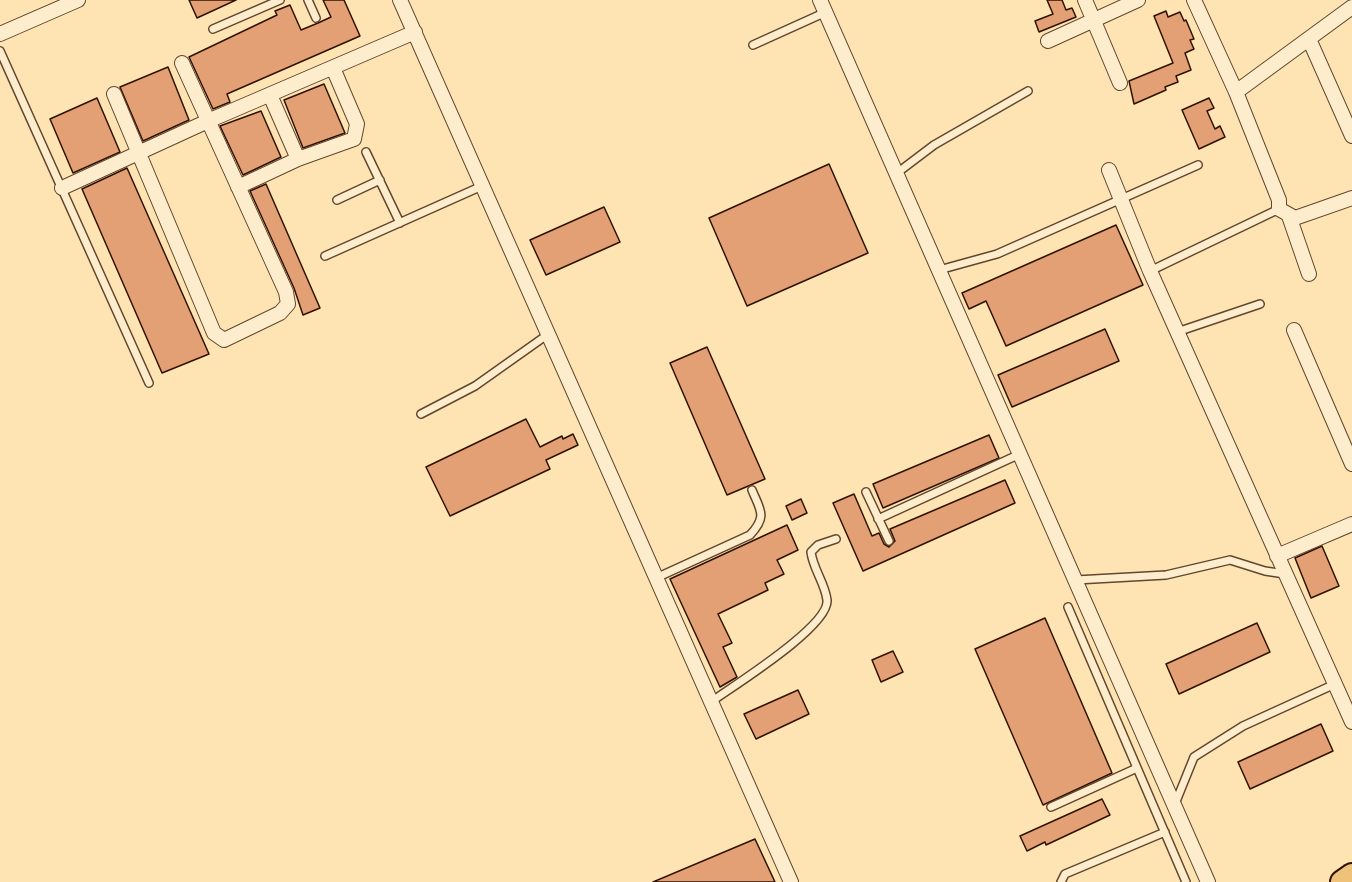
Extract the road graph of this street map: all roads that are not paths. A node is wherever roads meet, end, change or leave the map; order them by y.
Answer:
1 (78, 0) edge
2 (280, 0) edge
3 (308, 0) edge
4 (400, 0) edge
5 (1084, 0) edge
6 (1138, 0) edge
7 (1194, 0) edge
8 (823, 6) edge
9 (1352, 7) edge
10 (316, 18) dead end
11 (1094, 20) junction
12 (213, 29) dead end
13 (415, 32) junction
14 (0, 34) edge
15 (1309, 39) junction
16 (1048, 41) dead end
17 (753, 45) dead end
18 (0, 51) edge
19 (182, 63) dead end
20 (333, 68) junction
21 (1120, 83) dead end
22 (1028, 91) dead end
23 (1236, 92) junction
24 (114, 94) dead end
25 (270, 95) junction
26 (208, 120) junction
27 (1352, 136) edge
28 (366, 152) dead end
29 (140, 153) junction
30 (297, 159) junction
31 (1198, 165) dead end
32 (1109, 170) dead end
33 (897, 173) junction
34 (380, 180) junction
35 (483, 186) junction
36 (238, 187) junction
37 (62, 188) junction
38 (1352, 198) edge
39 (1120, 199) junction
40 (337, 200) dead end
41 (1284, 213) junction
42 (400, 223) junction
43 (325, 256) dead end
44 (939, 270) junction
45 (1150, 271) junction
46 (1310, 274) dead end
47 (1260, 304) dead end
48 (1294, 330) dead end
49 (1177, 332) junction
50 (547, 335) junction
51 (149, 383) dead end
52 (421, 414) dead end
53 (1020, 454) junction
54 (1352, 464) edge
55 (752, 490) dead end
56 (866, 492) dead end
57 (878, 519) junction
58 (1352, 524) edge
59 (836, 539) dead end
60 (889, 541) dead end
61 (1277, 556) junction
62 (1285, 574) junction
63 (656, 578) junction
64 (1076, 580) junction
65 (1068, 607) dead end
66 (1335, 684) junction
67 (711, 702) junction
68 (1352, 722) edge
69 (1137, 768) junction
70 (1174, 805) junction
71 (1051, 807) dead end
72 (1165, 832) junction
73 (1352, 875) edge
74 (791, 882) edge
75 (1061, 882) edge
76 (1186, 882) edge
77 (1208, 882) edge
78 (1342, 882) edge

1 - 14 street
2 - 12 lane
3 - 10 lane
4 - 13 street
5 - 11 street
6 - 11 street
7 - 23 street
8 - 17 lane
8 - 33 street
9 - 15 street
11 - 16 street
11 - 21 street
13 - 20 street
13 - 35 street
15 - 23 street
15 - 27 street
18 - 37 lane
19 - 26 street
20 - 25 street
20 - 30 street
22 - 33 lane
23 - 41 street
24 - 29 street
25 - 26 street
25 - 30 street
26 - 29 street
26 - 36 street
28 - 34 lane
29 - 36 street
29 - 37 street
30 - 36 street
31 - 39 lane
32 - 39 street
33 - 44 street
34 - 40 lane
34 - 42 lane
35 - 42 lane
35 - 50 street
37 - 51 lane
38 - 41 street
39 - 44 lane
39 - 45 street
41 - 45 lane
41 - 46 street
42 - 43 lane
44 - 53 street
45 - 49 street
47 - 49 lane
48 - 54 street
49 - 61 street
50 - 52 lane
50 - 63 street
53 - 57 lane
53 - 64 street
55 - 63 lane
56 - 57 lane
57 - 60 lane
58 - 61 street
59 - 67 lane
61 - 62 street
62 - 64 lane
62 - 66 street
63 - 67 street
64 - 70 street
65 - 69 lane
66 - 68 street
66 - 70 lane
67 - 74 street
69 - 71 lane
69 - 72 lane
70 - 77 street
72 - 75 lane
72 - 76 lane
73 - 78 main road

